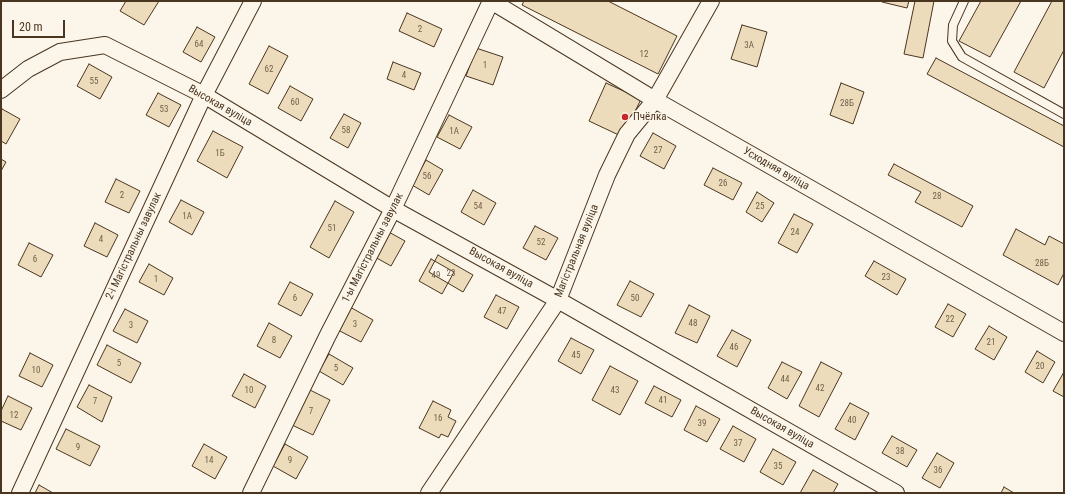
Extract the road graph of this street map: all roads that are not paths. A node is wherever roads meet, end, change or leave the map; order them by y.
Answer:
1 (253, 1) edge
2 (491, 1) edge
3 (711, 1) edge
4 (964, 1) edge
5 (1, 90) edge
6 (204, 95) junction
7 (655, 100) junction
8 (1064, 114) edge
9 (393, 209) junction
10 (558, 300) junction
11 (1064, 333) edge
12 (20, 493) edge
13 (252, 493) edge
14 (429, 493) edge
15 (896, 493) edge

1 - 6 street, 2-і Магістральны завулак
2 - 7 street, Усходняя вуліца
2 - 9 street, 1-ы Магістральны завулак
3 - 7 street, Магістральная вуліца
4 - 8 lane
5 - 6 street, Высокая вуліца
6 - 9 street, Высокая вуліца
6 - 12 street, 2-і Магістральны завулак
7 - 10 street, Магістральная вуліца
7 - 11 street, Усходняя вуліца
9 - 10 street, Высокая вуліца
9 - 13 street, 1-ы Магістральны завулак
10 - 14 street, Магістральная вуліца
10 - 15 street, Высокая вуліца

